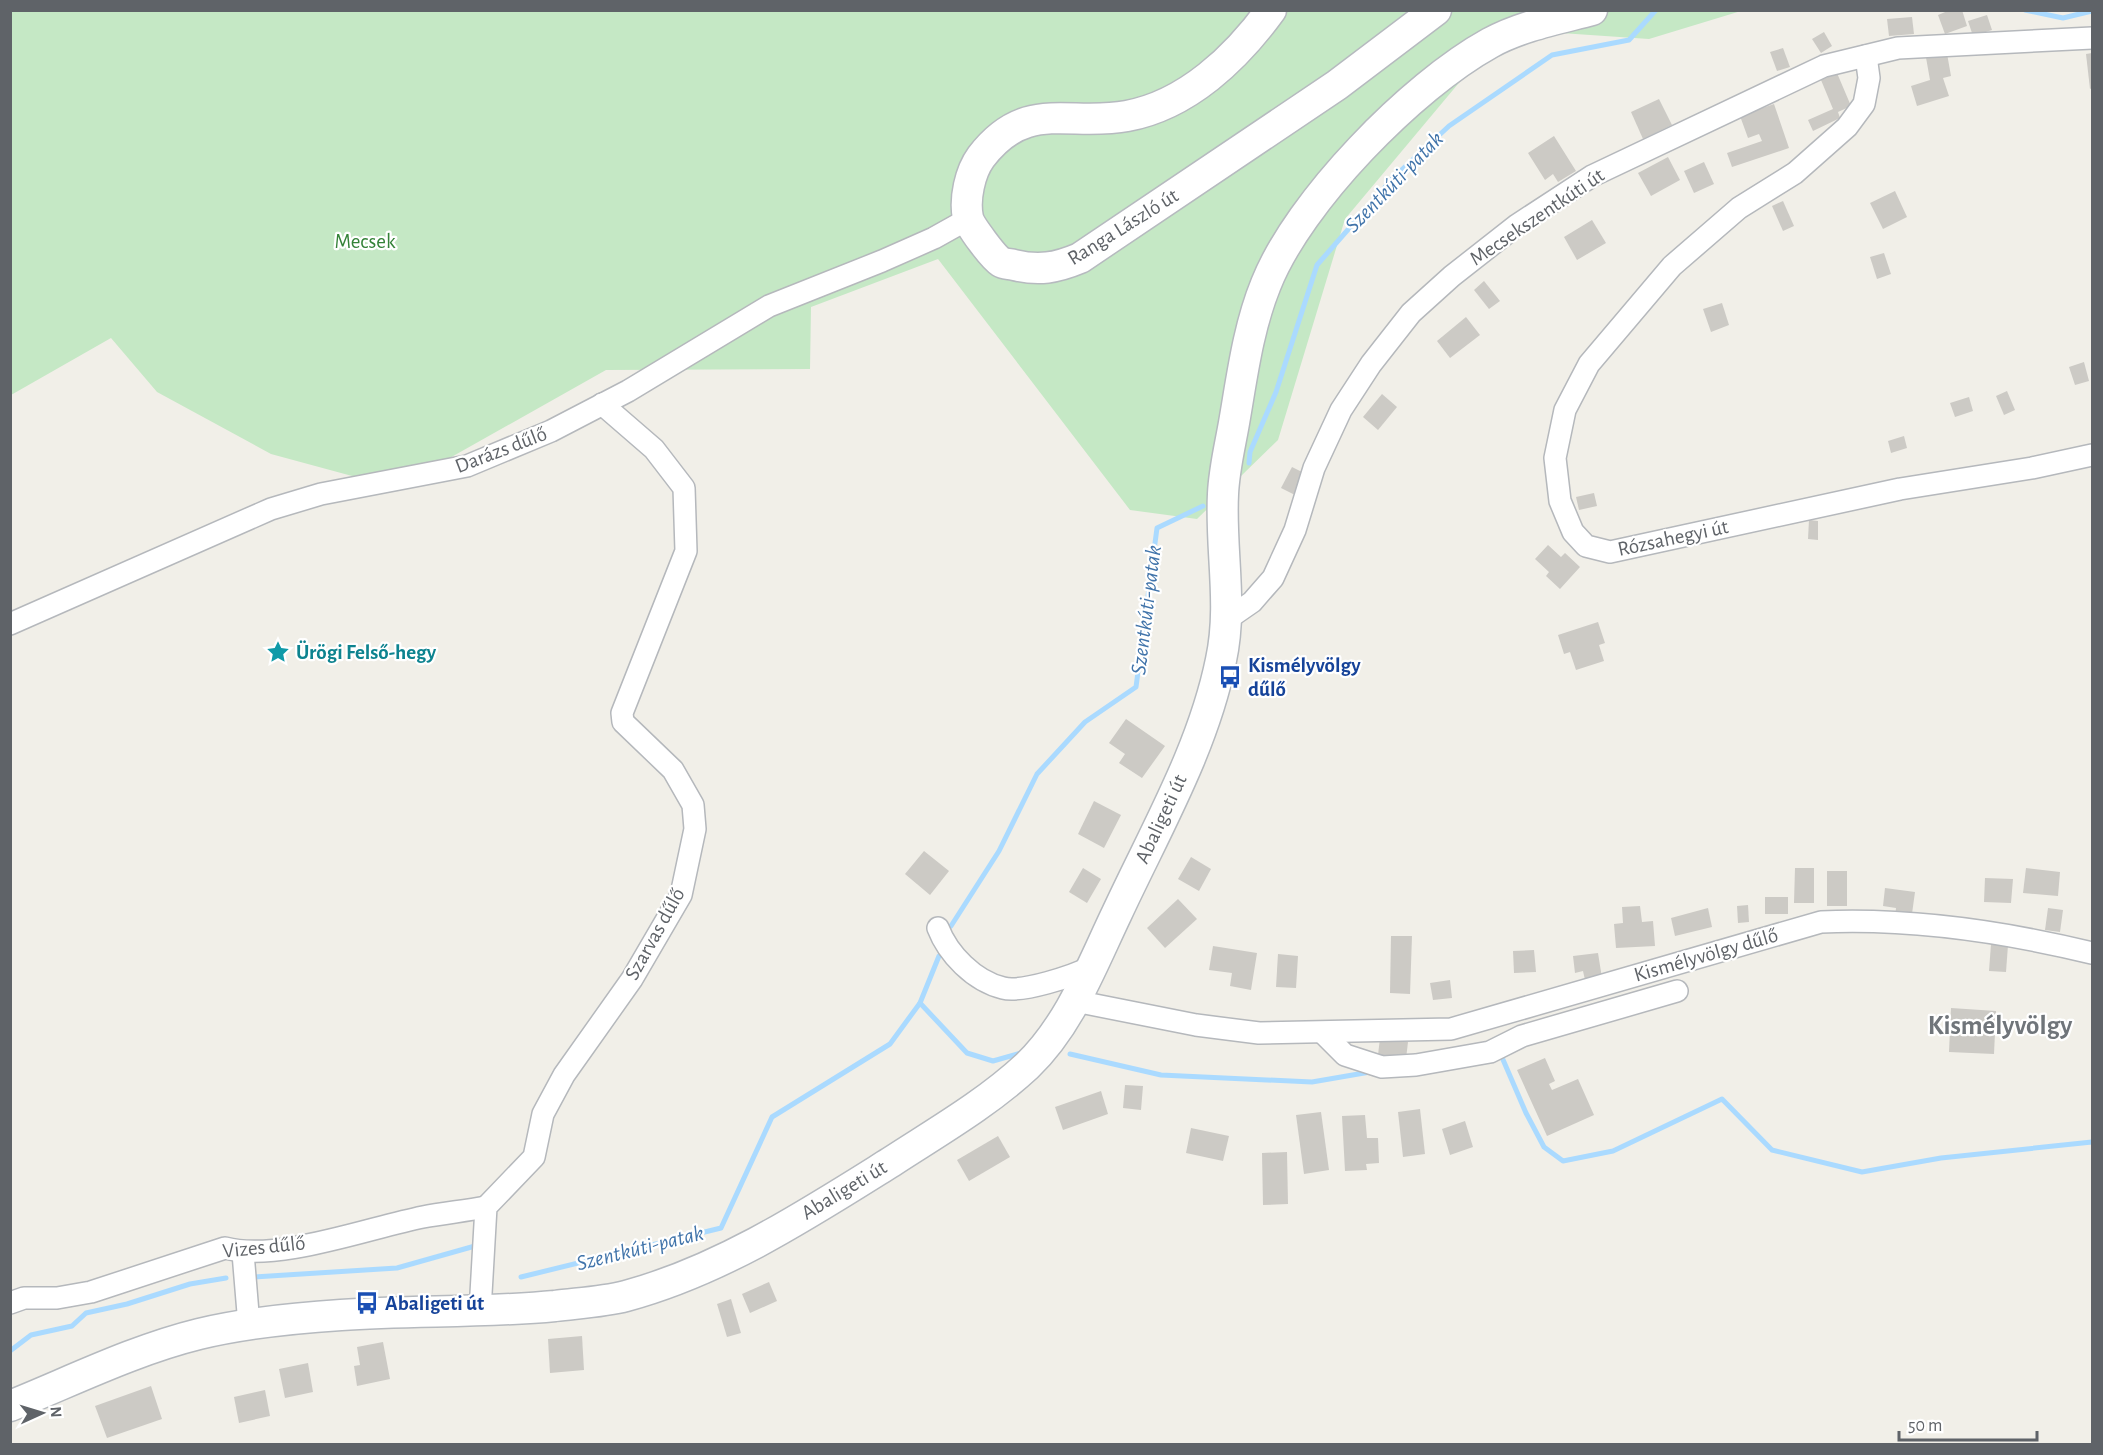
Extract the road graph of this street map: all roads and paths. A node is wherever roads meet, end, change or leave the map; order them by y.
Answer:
1 (1271, 10) edge
2 (1436, 10) edge
3 (1592, 10) edge
4 (2092, 38) edge
5 (1866, 56) junction
6 (968, 219) junction
7 (602, 404) junction
8 (2092, 455) edge
9 (1226, 620) junction
10 (10, 624) edge
11 (938, 928) dead end
12 (2092, 953) edge
13 (1091, 967) junction
14 (1677, 991) dead end
15 (1075, 1001) junction
16 (1323, 1033) junction
17 (486, 1207) junction
18 (243, 1253) junction
19 (10, 1303) edge
20 (480, 1311) junction
21 (249, 1325) junction
22 (10, 1406) edge

1 - 6 main road
2 - 6 main road, Ranga László út
3 - 9 main road, Abaligeti út
4 - 5 street, Mecsekszentkúti út
5 - 8 street, Rózsahegyi út
5 - 9 street, Mecsekszentkúti út
6 - 7 street, Darázs dűlő
7 - 10 street, Darázs dűlő
7 - 17 street, Szarvas dűlő
9 - 13 main road, Abaligeti út
11 - 13 street
12 - 16 street, Kismélyvölgy dűlő
13 - 15 main road, Abaligeti út
14 - 16 street, Kismélyvölgy dűlő
15 - 16 street, Kismélyvölgy dűlő
15 - 20 main road, Abaligeti út
17 - 18 street, Vizes dűlő
17 - 20 street
18 - 19 street, Vizes dűlő
18 - 21 street
20 - 21 main road, Abaligeti út
21 - 22 main road, Abaligeti út

